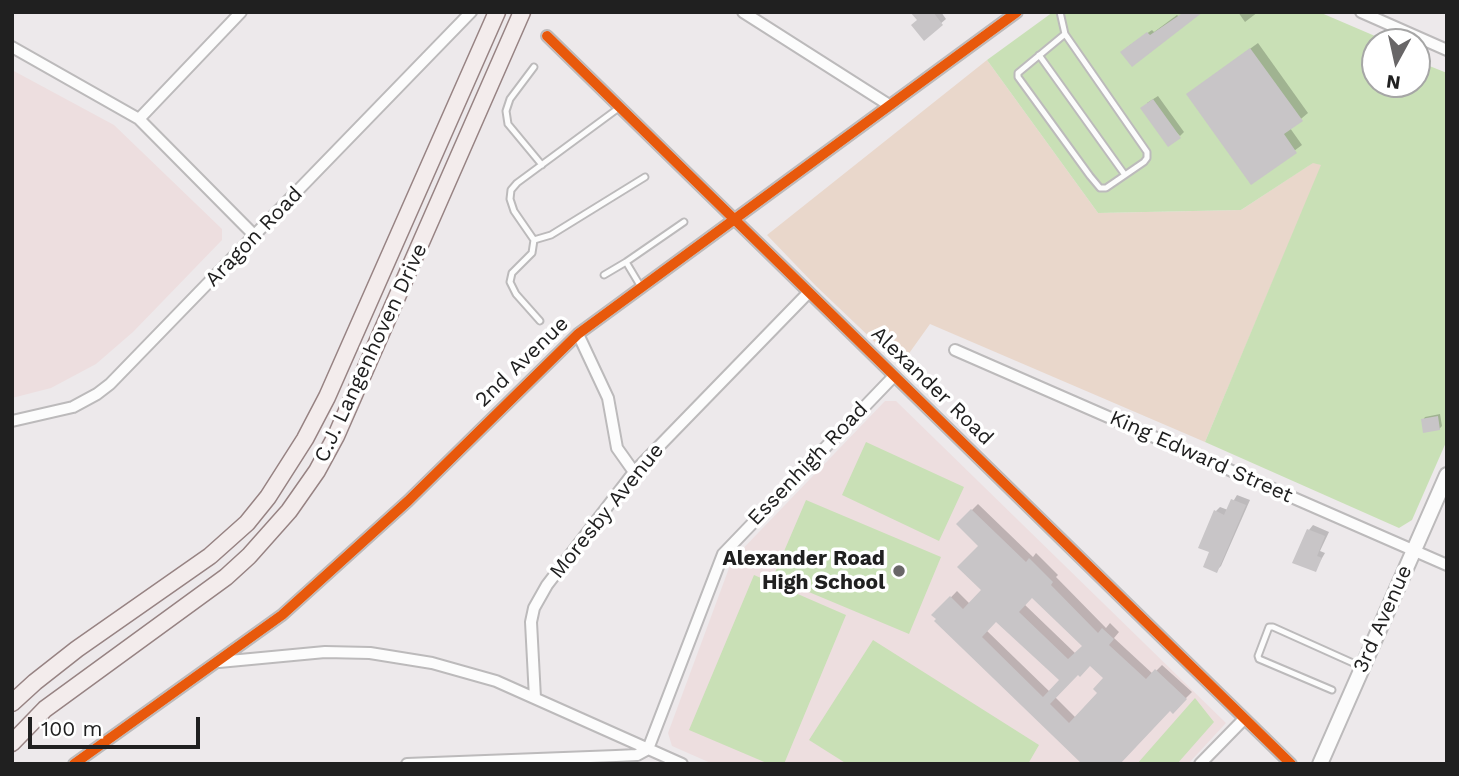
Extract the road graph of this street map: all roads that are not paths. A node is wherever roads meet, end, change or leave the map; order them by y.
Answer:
1 (242, 12) edge
2 (471, 12) edge
3 (497, 12) edge
4 (522, 12) edge
5 (743, 12) edge
6 (1017, 12) edge
7 (1060, 12) edge
8 (1363, 13) edge
9 (1065, 34) junction
10 (547, 36) dead end
11 (12, 47) edge
12 (1447, 50) edge
13 (1039, 55) junction
14 (534, 67) dead end
15 (889, 105) junction
16 (621, 107) junction
17 (139, 119) junction
18 (542, 165) junction
19 (1125, 175) junction
20 (645, 177) dead end
21 (734, 219) junction
22 (684, 222) dead end
23 (256, 236) junction
24 (534, 240) junction
25 (626, 262) junction
26 (604, 275) dead end
27 (641, 287) junction
28 (808, 293) junction
29 (540, 321) dead end
30 (578, 334) junction
31 (955, 350) dead end
32 (894, 376) junction
33 (12, 421) edge
34 (634, 472) junction
35 (1447, 475) edge
36 (1414, 550) junction
37 (1447, 565) edge
38 (218, 662) junction
39 (1362, 667) junction
40 (1332, 690) dead end
41 (535, 698) junction
42 (12, 703) edge
43 (1244, 719) junction
44 (12, 743) edge
45 (648, 749) junction
46 (74, 764) edge
47 (407, 764) edge
48 (682, 764) edge
49 (1200, 764) edge
50 (1291, 764) edge
51 (1320, 764) edge

1 - 17 street
2 - 23 street, Aragon Road
3 - 42 main road, C.J. Langenhoven Drive
4 - 44 main road, C.J. Langenhoven Drive
5 - 15 street
6 - 15 street, 2nd Avenue
7 - 9 lane
8 - 12 street
9 - 13 lane
9 - 19 lane
10 - 16 street, Alexander Road
11 - 17 street
13 - 19 lane
13 - 19 lane
14 - 18 lane
15 - 21 street, 2nd Avenue
16 - 18 lane
16 - 21 street, Alexander Road
17 - 23 street
18 - 24 lane
20 - 24 lane
21 - 27 street, 2nd Avenue
21 - 28 street, Alexander Road
22 - 25 lane
23 - 33 street, Aragon Road
24 - 29 lane
25 - 26 lane
25 - 27 lane
27 - 30 street, 2nd Avenue
28 - 32 street, Alexander Road
28 - 34 street, Moresby Avenue
30 - 34 street
30 - 38 street, 2nd Avenue
31 - 36 street, King Edward Street
32 - 43 street, Alexander Road
32 - 45 street, Essenhigh Road
34 - 41 street, Moresby Avenue
35 - 36 street, 3rd Avenue
36 - 37 street, King Edward Street
36 - 39 street, 3rd Avenue
38 - 41 street
38 - 46 street, 2nd Avenue
39 - 40 lane
39 - 51 street, 3rd Avenue
41 - 45 street
43 - 49 street
43 - 50 street, Alexander Road
45 - 47 street
45 - 48 street

